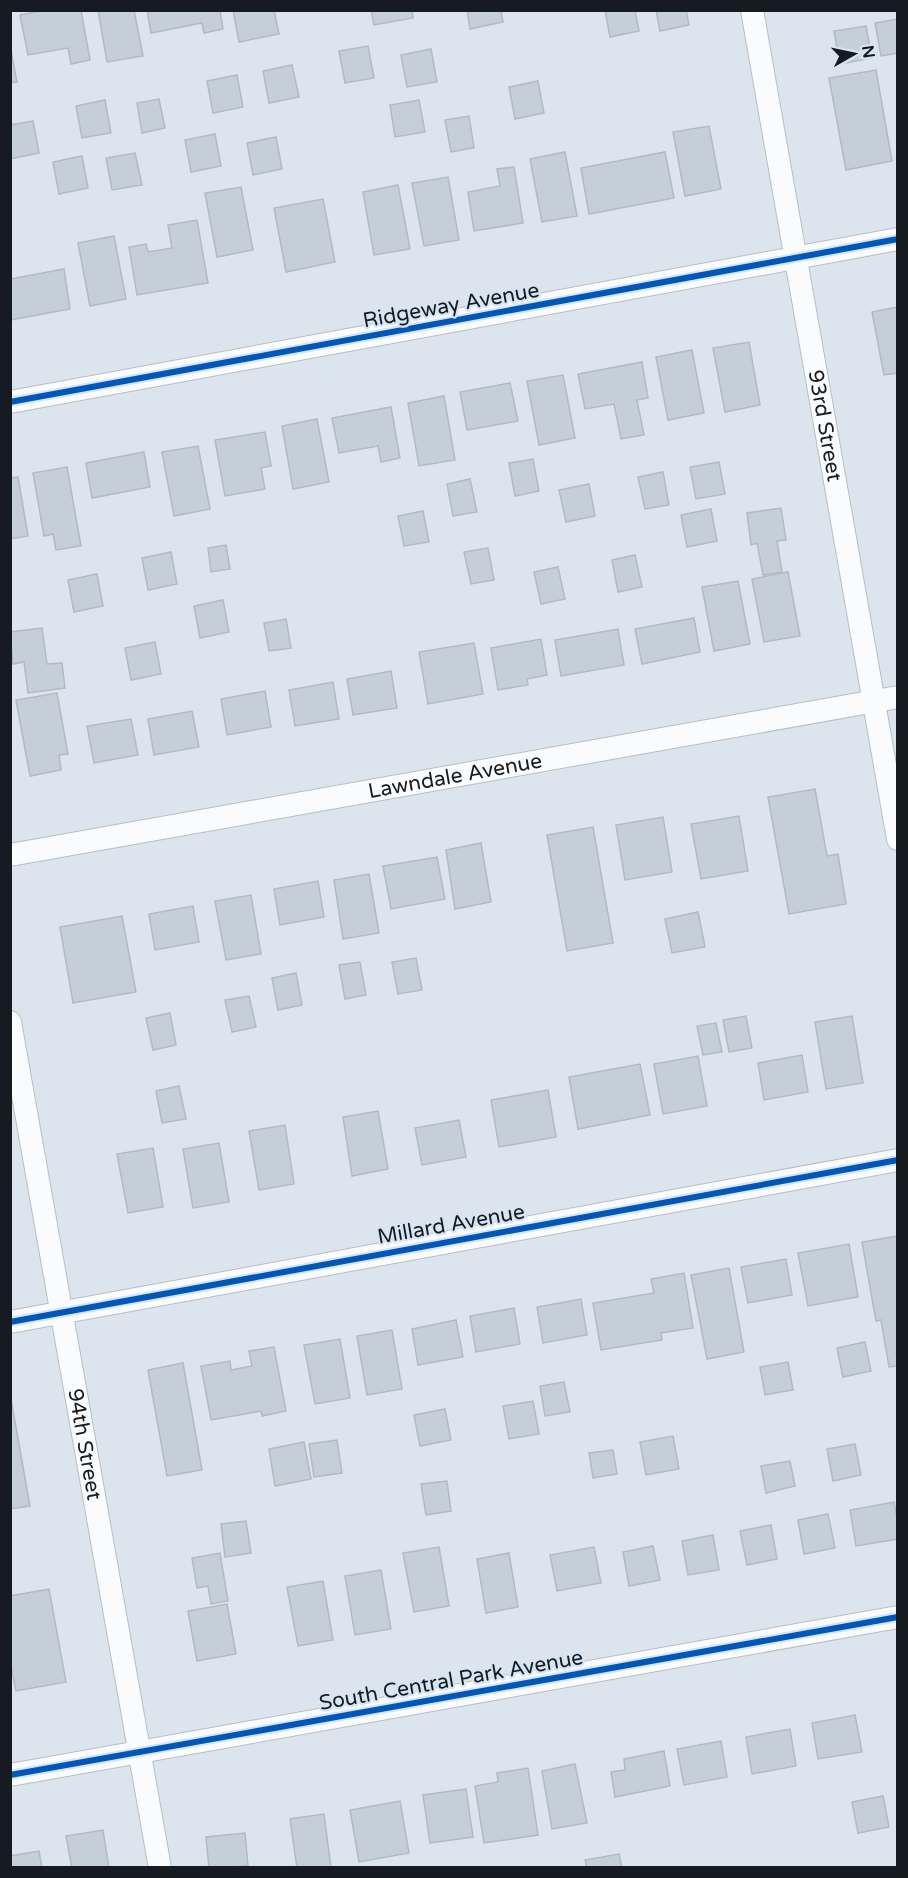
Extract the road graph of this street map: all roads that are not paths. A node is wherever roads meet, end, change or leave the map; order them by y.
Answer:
1 (752, 10) edge
2 (897, 239) edge
3 (795, 258) junction
4 (10, 402) edge
5 (897, 697) edge
6 (873, 701) junction
7 (897, 839) edge
8 (10, 855) edge
9 (10, 1022) edge
10 (897, 1160) edge
11 (62, 1312) junction
12 (10, 1322) edge
13 (897, 1617) edge
14 (140, 1752) junction
15 (10, 1775) edge
16 (160, 1868) edge

1 - 3 street, 93rd Street
2 - 3 street, Ridgeway Avenue
3 - 4 street, Ridgeway Avenue
3 - 6 street, 93rd Street
5 - 6 street, Lawndale Avenue
6 - 7 street, 93rd Street
6 - 8 street, Lawndale Avenue
9 - 11 street, 94th Street
10 - 11 street, Millard Avenue
11 - 12 street, Millard Avenue
11 - 14 street, 94th Street
13 - 14 street, South Central Park Avenue
14 - 15 street, South Central Park Avenue
14 - 16 street, 94th Street

